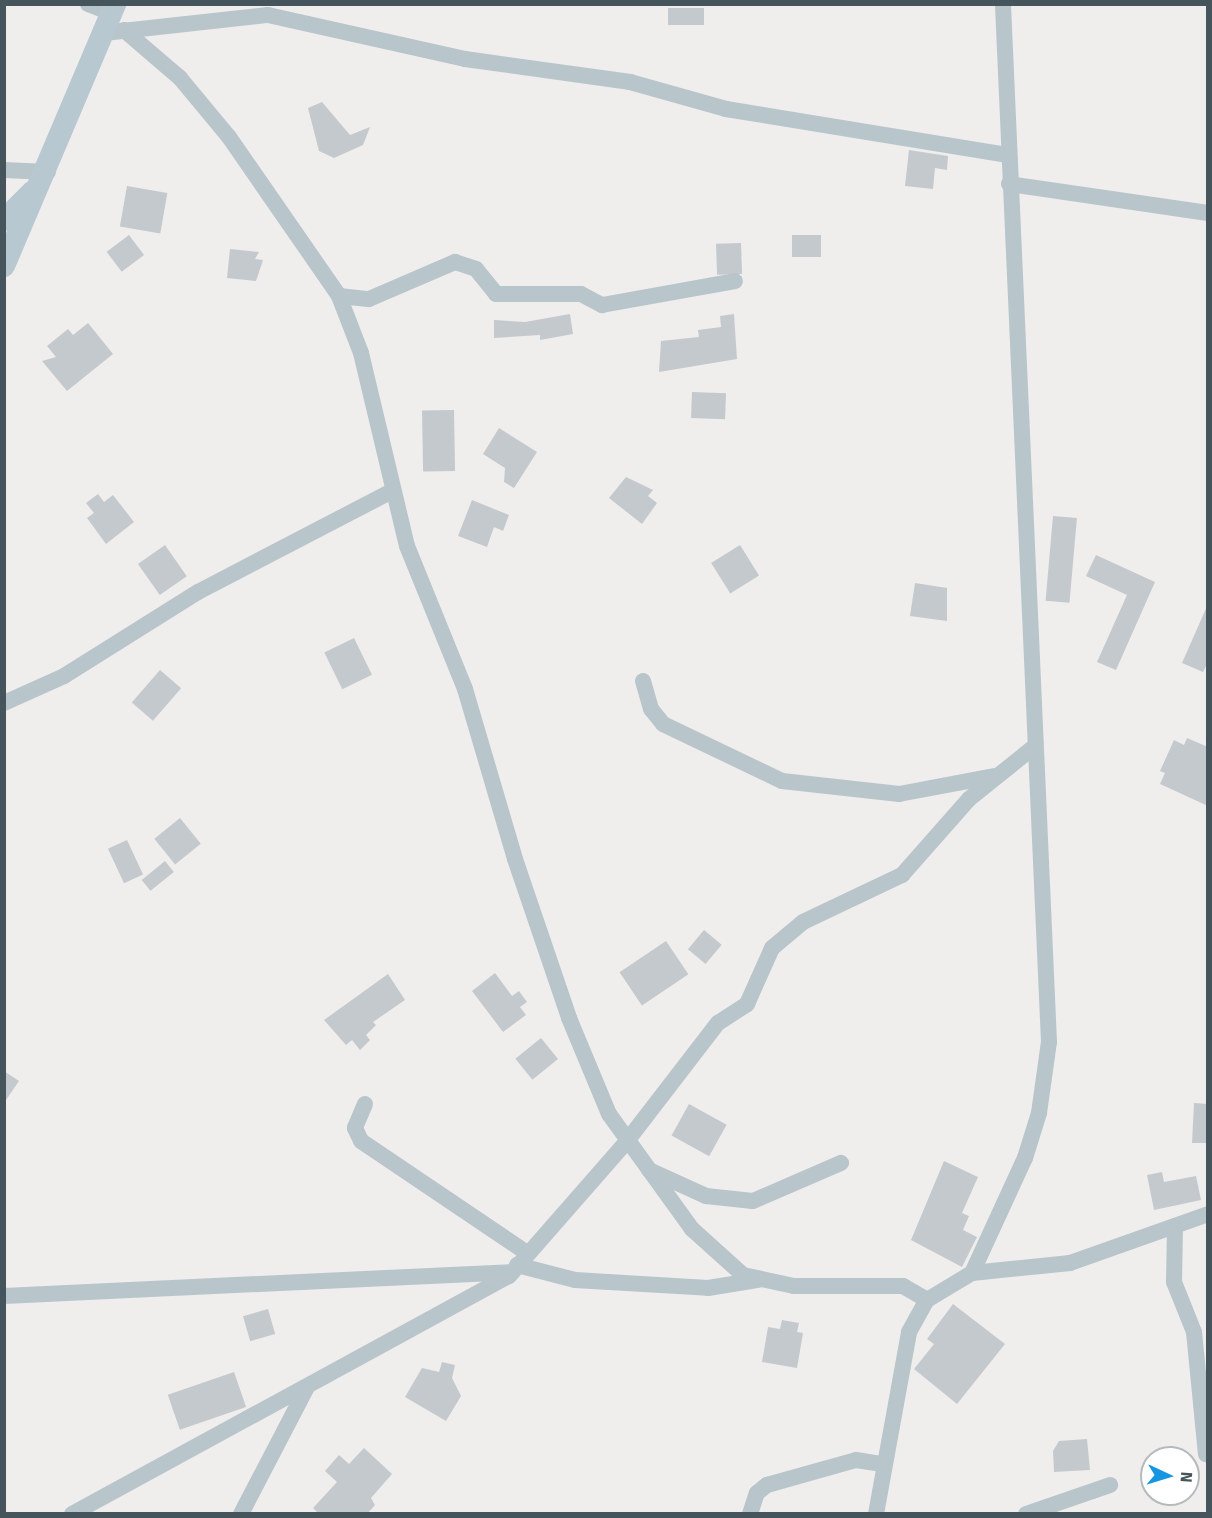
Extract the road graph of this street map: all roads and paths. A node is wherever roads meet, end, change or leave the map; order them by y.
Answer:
1 (88, 4) edge
2 (1004, 4) edge
3 (114, 20) edge
4 (1008, 155) junction
5 (4, 170) edge
6 (48, 172) junction
7 (1009, 184) junction
8 (1208, 213) edge
9 (10, 231) edge
10 (4, 266) edge
11 (735, 282) dead end
12 (339, 296) junction
13 (392, 491) junction
14 (643, 681) dead end
15 (4, 703) edge
16 (1034, 747) junction
17 (999, 775) junction
18 (365, 1104) dead end
19 (627, 1141) junction
20 (841, 1163) dead end
21 (643, 1167) junction
22 (1208, 1214) edge
23 (1175, 1226) junction
24 (519, 1263) junction
25 (972, 1273) junction
26 (758, 1280) junction
27 (4, 1296) edge
28 (927, 1300) junction
29 (307, 1388) junction
30 (1206, 1454) edge
31 (881, 1464) junction
32 (1110, 1485) dead end
33 (72, 1514) edge
34 (241, 1514) edge
35 (750, 1514) edge
36 (876, 1514) edge
37 (1026, 1514) edge

1 - 3 street
2 - 4 street
3 - 4 street
3 - 6 main road
3 - 12 street
4 - 7 street
5 - 6 street
6 - 9 main road
7 - 8 street
7 - 16 street
9 - 10 main road
11 - 12 street
12 - 13 street
13 - 15 street
13 - 19 street
14 - 17 street
16 - 17 street
16 - 25 street
17 - 19 street
18 - 24 street
19 - 21 street
19 - 24 street
20 - 21 street
21 - 26 street
22 - 23 street
23 - 25 street
23 - 30 street
24 - 26 street
24 - 27 street
24 - 29 street
25 - 28 street
26 - 28 street
28 - 31 street
29 - 33 street
29 - 34 street
31 - 35 street
31 - 36 street
32 - 37 street

